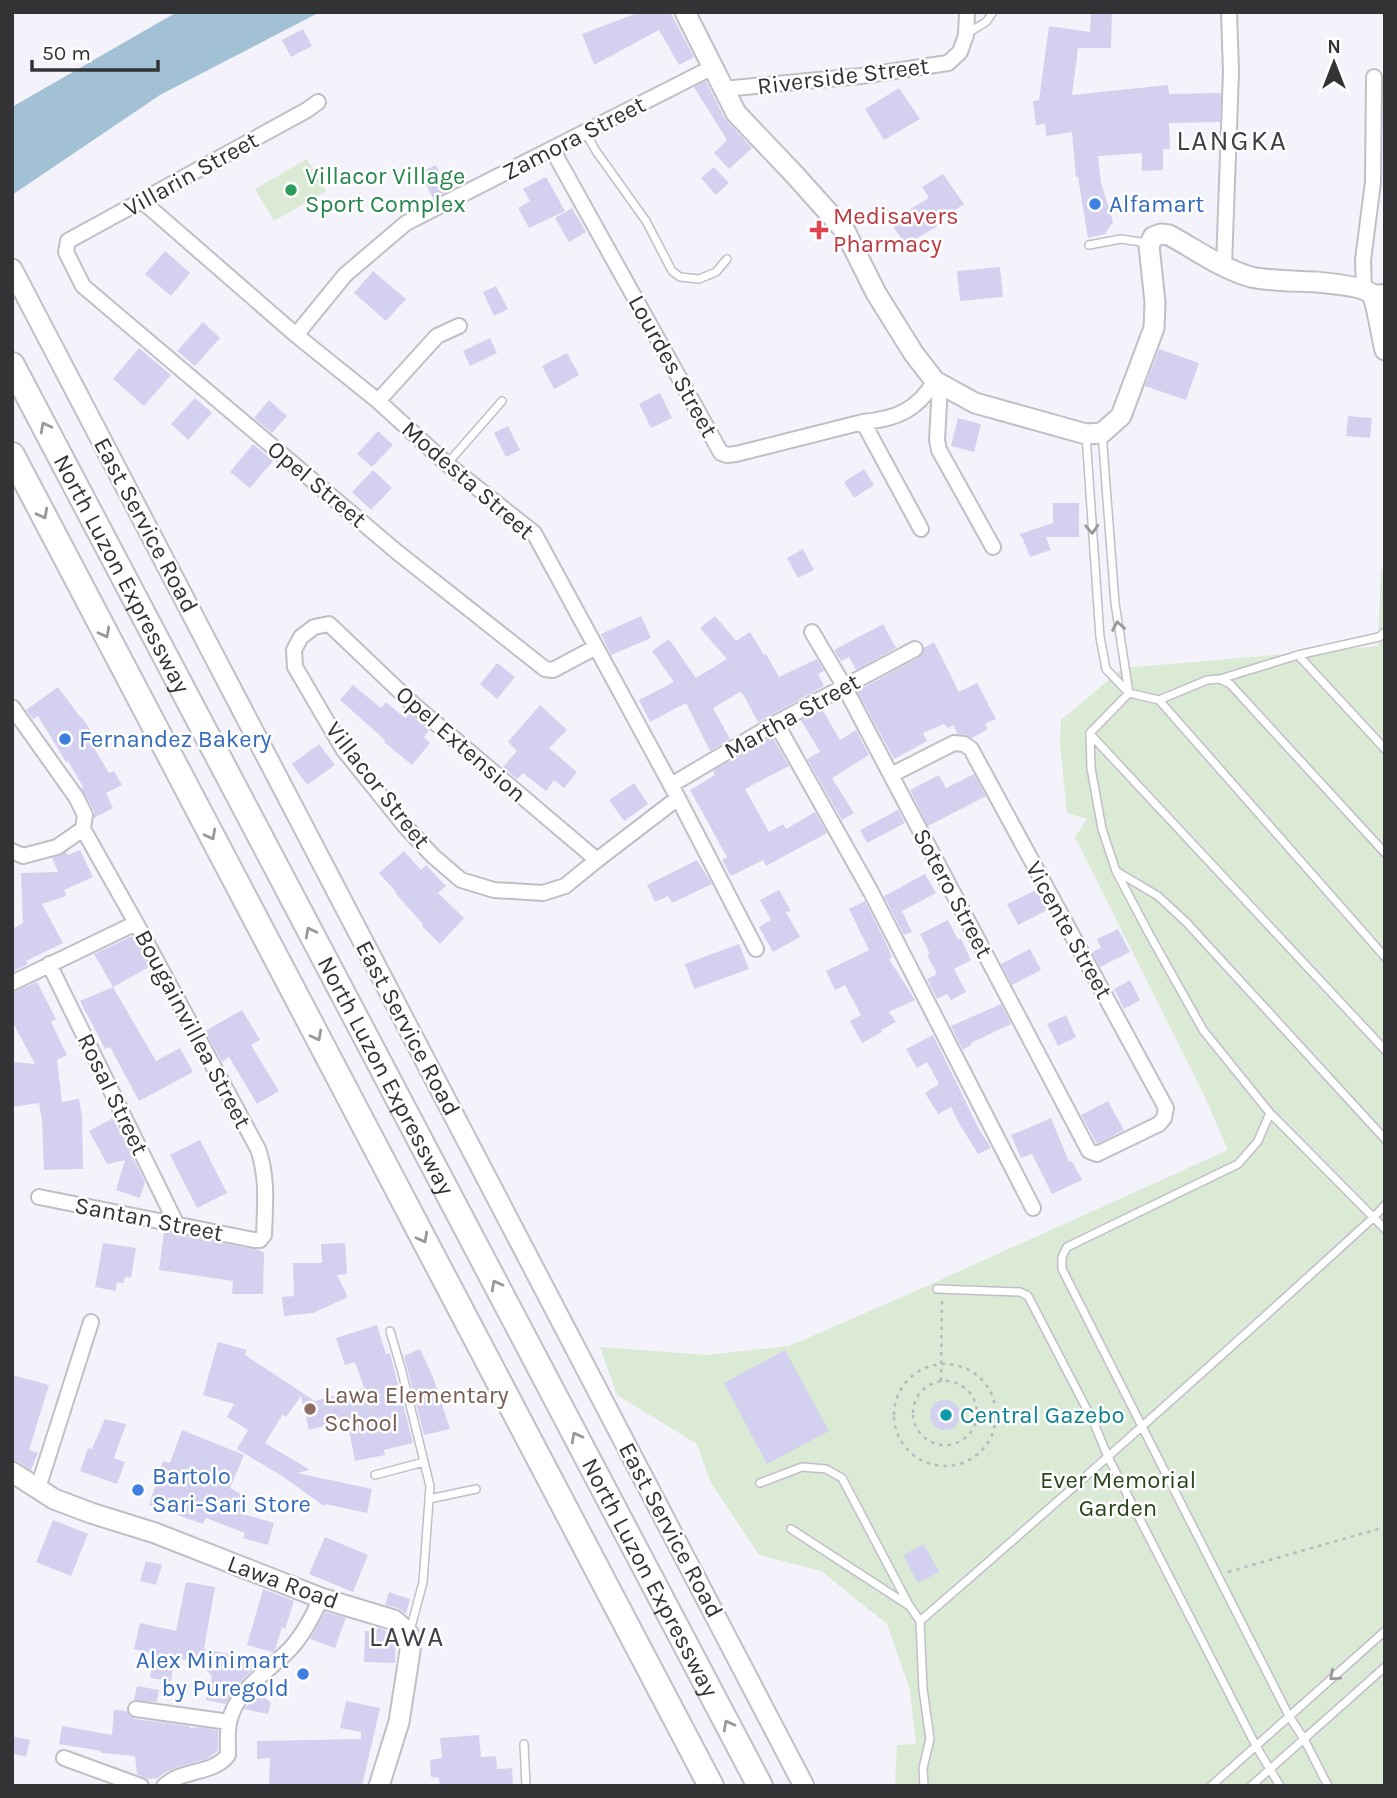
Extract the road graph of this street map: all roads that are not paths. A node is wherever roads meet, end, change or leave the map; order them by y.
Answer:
1 (685, 12) edge
2 (967, 12) edge
3 (993, 12) edge
4 (1229, 12) edge
5 (966, 35) junction
6 (713, 67) junction
7 (1374, 77) dead end
8 (723, 89) junction
9 (318, 102) dead end
10 (585, 132) junction
11 (552, 149) junction
12 (142, 201) junction
13 (1150, 243) junction
14 (1089, 245) dead end
15 (66, 246) joint
16 (727, 259) dead end
17 (1224, 266) junction
18 (12, 269) edge
19 (1373, 292) edge
20 (459, 326) dead end
21 (296, 335) junction
22 (1385, 350) edge
23 (12, 365) edge
24 (938, 383) junction
25 (379, 401) junction
26 (502, 401) dead end
27 (863, 422) junction
28 (1094, 434) junction
29 (12, 455) edge
30 (447, 464) junction
31 (921, 529) dead end
32 (993, 547) dead end
33 (329, 624) joint
34 (812, 632) dead end
35 (1383, 637) edge
36 (596, 647) junction
37 (915, 649) dead end
38 (1298, 655) junction
39 (1220, 679) junction
40 (844, 685) junction
41 (1129, 693) junction
42 (1159, 700) junction
43 (12, 706) edge
44 (776, 723) junction
45 (1090, 733) junction
46 (1385, 749) edge
47 (891, 775) junction
48 (675, 792) junction
49 (83, 829) junction
50 (12, 851) edge
51 (1385, 853) edge
52 (597, 860) junction
53 (1116, 871) junction
54 (136, 923) junction
55 (756, 949) dead end
56 (1385, 957) edge
57 (49, 964) junction
58 (12, 984) edge
59 (1385, 1051) edge
60 (1270, 1112) junction
61 (1385, 1139) edge
62 (1093, 1153) joint
63 (39, 1197) dead end
64 (1385, 1205) edge
65 (1033, 1208) dead end
66 (1374, 1217) junction
67 (176, 1223) junction
68 (1385, 1230) edge
69 (260, 1240) joint
70 (940, 1289) road end
71 (91, 1322) dead end
72 (390, 1331) dead end
73 (1141, 1426) junction
74 (1108, 1457) junction
75 (424, 1462) junction
76 (12, 1472) edge
77 (375, 1475) dead end
78 (760, 1483) dead end
79 (38, 1488) junction
80 (476, 1489) dead end
81 (429, 1499) junction
82 (791, 1530) dead end
83 (321, 1598) junction
84 (909, 1605) junction
85 (919, 1622) junction
86 (1385, 1631) edge
87 (409, 1635) junction
88 (1385, 1667) edge
89 (136, 1709) dead end
90 (1289, 1716) junction
91 (229, 1721) junction
92 (1304, 1739) junction
93 (524, 1744) dead end
94 (1256, 1746) junction
95 (64, 1758) dead end
96 (1270, 1768) junction
97 (141, 1786) edge
98 (164, 1786) edge
99 (379, 1786) edge
100 (526, 1786) edge
101 (711, 1786) edge
102 (760, 1786) edge
103 (804, 1786) edge
104 (924, 1786) edge
105 (1211, 1786) edge
106 (1251, 1786) edge
107 (1280, 1786) edge
108 (1328, 1786) edge

1 - 6 street
2 - 5 street
3 - 5 lane
4 - 17 street
5 - 8 street, Riverside Street
6 - 8 street
6 - 10 street, Zamora Street
7 - 19 street
8 - 24 street
9 - 12 street, Villarin Street
10 - 11 street, Zamora Street
10 - 16 lane
11 - 21 street, Zamora Street
11 - 27 street, Lourdes Street
12 - 15 street, Villarin Street
12 - 21 street, Modesta Street
13 - 14 lane
13 - 17 street
13 - 28 street
15 - 36 street, Opel Street
17 - 19 street
18 - 103 street, East Service Road
19 - 22 street
20 - 25 street
21 - 25 street, Modesta Street
102 -> 23 highway, North Luzon Expressway
24 - 27 street, Lourdes Street
24 - 28 street
24 - 32 street
25 - 30 street, Modesta Street
26 - 30 lane
27 - 31 street
41 -> 28 lane
28 -> 41 lane
29 -> 101 highway, North Luzon Expressway
30 - 36 street, Modesta Street
33 - 52 street, Opel Extension
33 - 52 street, Villacor Street
34 - 40 street, Sotero Street
35 - 38 lane
36 - 48 street, Modesta Street
37 - 40 street, Martha Street
38 - 39 lane
38 - 46 lane
39 - 42 lane
39 - 51 lane
40 - 44 street, Martha Street
40 - 47 street, Sotero Street
41 - 42 lane
41 - 45 lane
42 - 56 lane
43 - 49 street, Bougainvillea Street
44 - 48 street, Martha Street
44 - 65 street
45 - 53 lane
45 - 59 lane
47 - 62 street, Sotero Street
47 - 62 street, Vicente Street
48 - 52 street, Villacor Street
48 - 55 street, Modesta Street
49 - 50 street
49 - 54 street, Bougainvillea Street
53 - 60 lane
53 - 61 lane
54 - 57 street
54 - 69 street, Bougainvillea Street
57 - 58 street
57 - 67 street, Rosal Street
60 - 66 lane
60 - 73 lane
63 - 67 street, Santan Street
64 - 66 lane
66 - 68 lane
66 - 73 lane
67 - 69 street, Santan Street
70 - 74 lane
71 - 79 street
72 - 75 lane
73 - 74 lane
73 - 90 lane
74 - 85 lane
74 - 94 lane
75 - 77 lane
75 - 81 lane
76 - 79 street, Lawa Road
78 - 84 lane
79 - 83 street, Lawa Road
80 - 81 lane
81 - 87 lane
82 - 84 lane
83 - 87 street, Lawa Road
83 - 91 street
84 - 85 lane
85 - 104 lane
86 -> 90 lane
87 - 99 street
88 - 92 lane
89 - 91 street
90 - 92 lane
90 - 94 lane
91 - 98 street
92 - 96 lane
92 - 108 lane
93 - 100 lane
94 - 96 lane
94 - 105 lane
95 - 97 street
96 - 106 lane
96 - 107 lane

